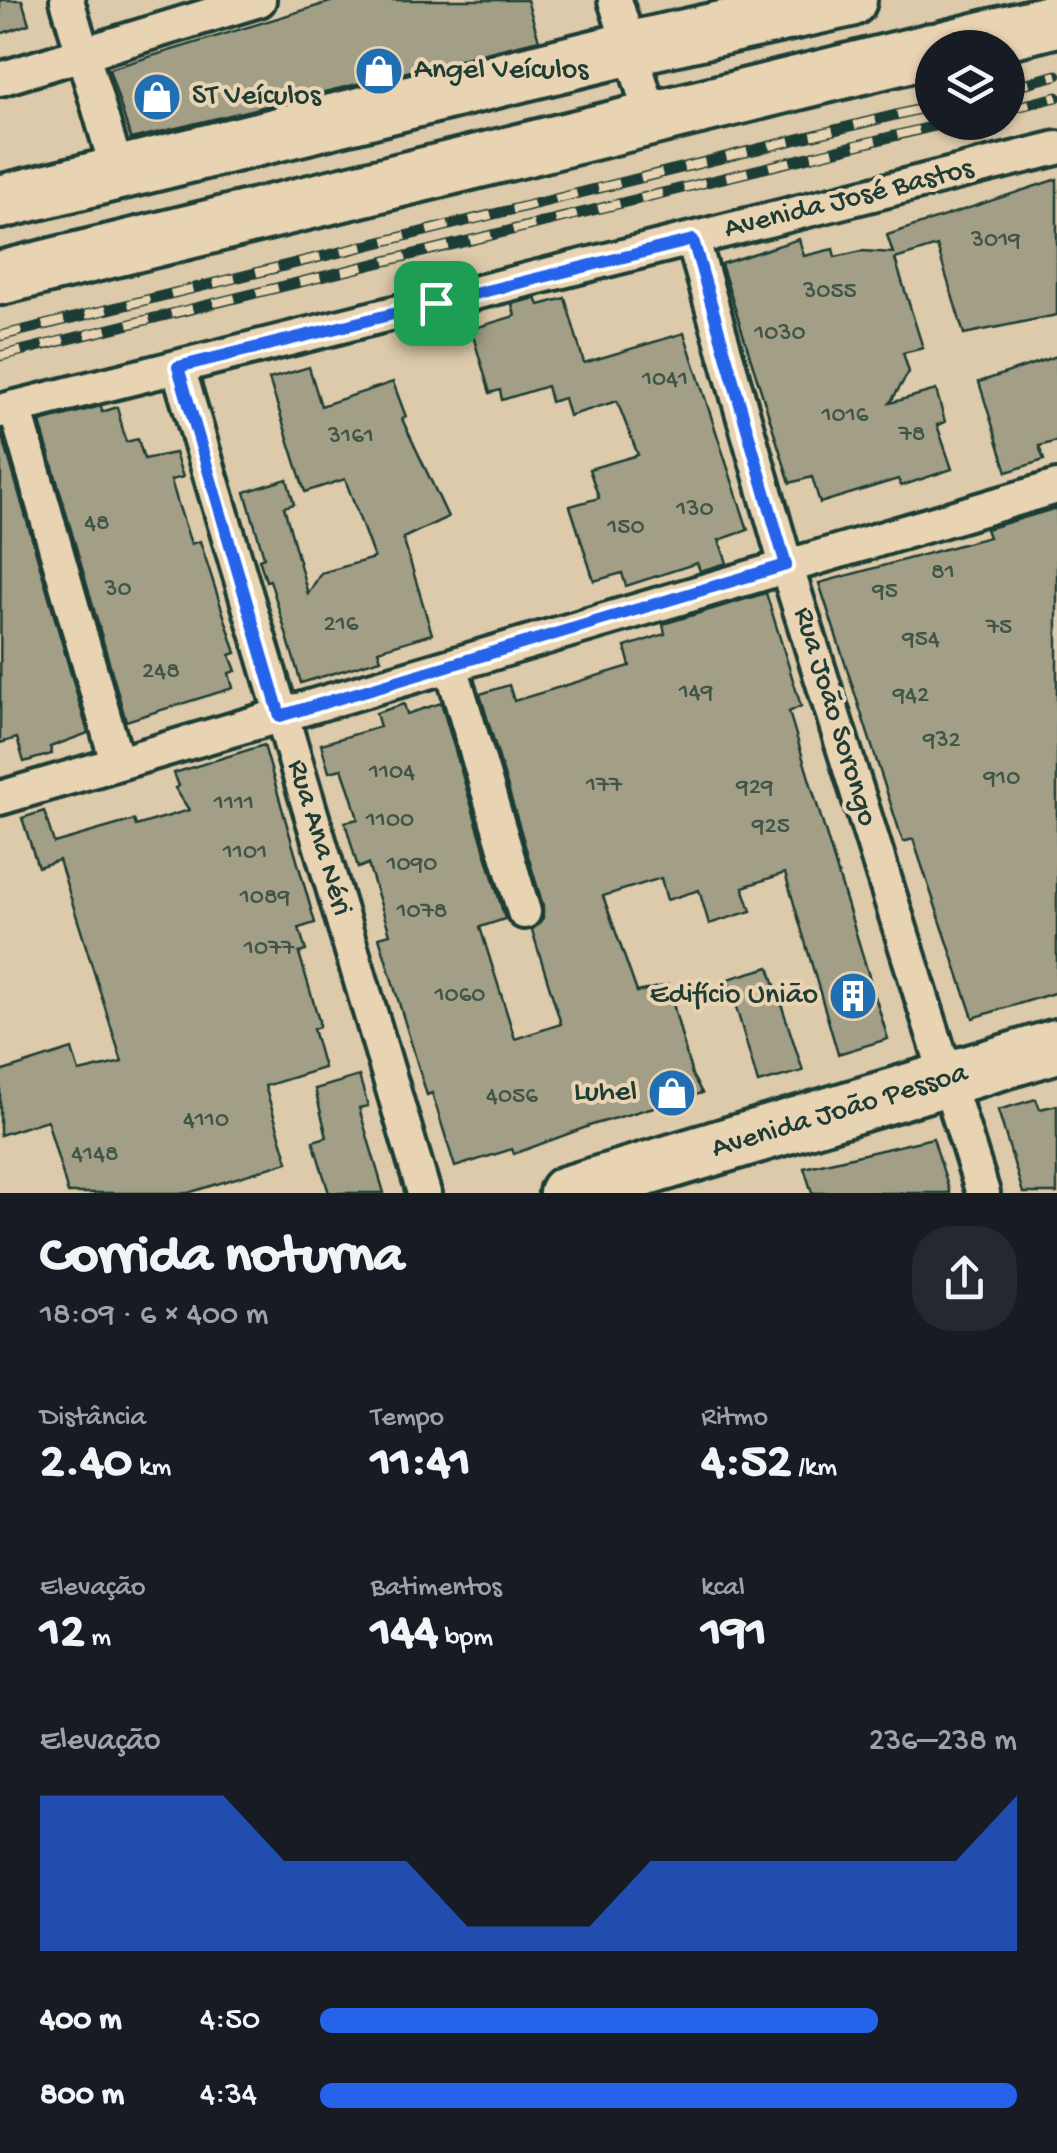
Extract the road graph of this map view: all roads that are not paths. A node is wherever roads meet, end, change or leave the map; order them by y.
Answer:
1 (67, 0) edge
2 (259, 0) edge
3 (850, 0) edge
4 (1057, 20) edge
5 (623, 24) edge
6 (1017, 30) edge
7 (84, 54) junction
8 (915, 54) edge
9 (0, 79) edge
10 (652, 119) junction
11 (1057, 148) edge
12 (118, 172) junction
13 (0, 202) edge
14 (693, 240) junction
15 (0, 278) edge
16 (178, 367) junction
17 (7, 409) edge
18 (1057, 487) edge
19 (786, 565) junction
20 (450, 666) junction
21 (280, 716) junction
22 (117, 762) junction
23 (0, 798) edge
24 (524, 912) dead end
25 (1057, 1046) edge
26 (947, 1080) junction
27 (424, 1193) edge
28 (566, 1193) edge
29 (983, 1193) edge

1 - 7 street
2 - 7 street
3 - 5 main road
4 - 6 main road
5 - 10 street
5 - 12 main road
7 - 9 street
7 - 12 street
8 - 10 main road
10 - 15 main road
11 - 14 street, Avenida José Bastos
12 - 13 main road
14 - 16 street, Avenida José Bastos
14 - 19 street, Rua João Sorongo
16 - 17 street, Avenida José Bastos
16 - 21 street, Rua Ana Néri
17 - 22 street
18 - 19 street
19 - 20 street
19 - 26 street, Rua João Sorongo
20 - 21 street
20 - 24 street
21 - 22 street
21 - 27 street, Rua Ana Néri
22 - 23 street
25 - 26 main road, Avenida João Pessoa
26 - 28 main road, Avenida João Pessoa
26 - 29 street, Rua João Sorongo

